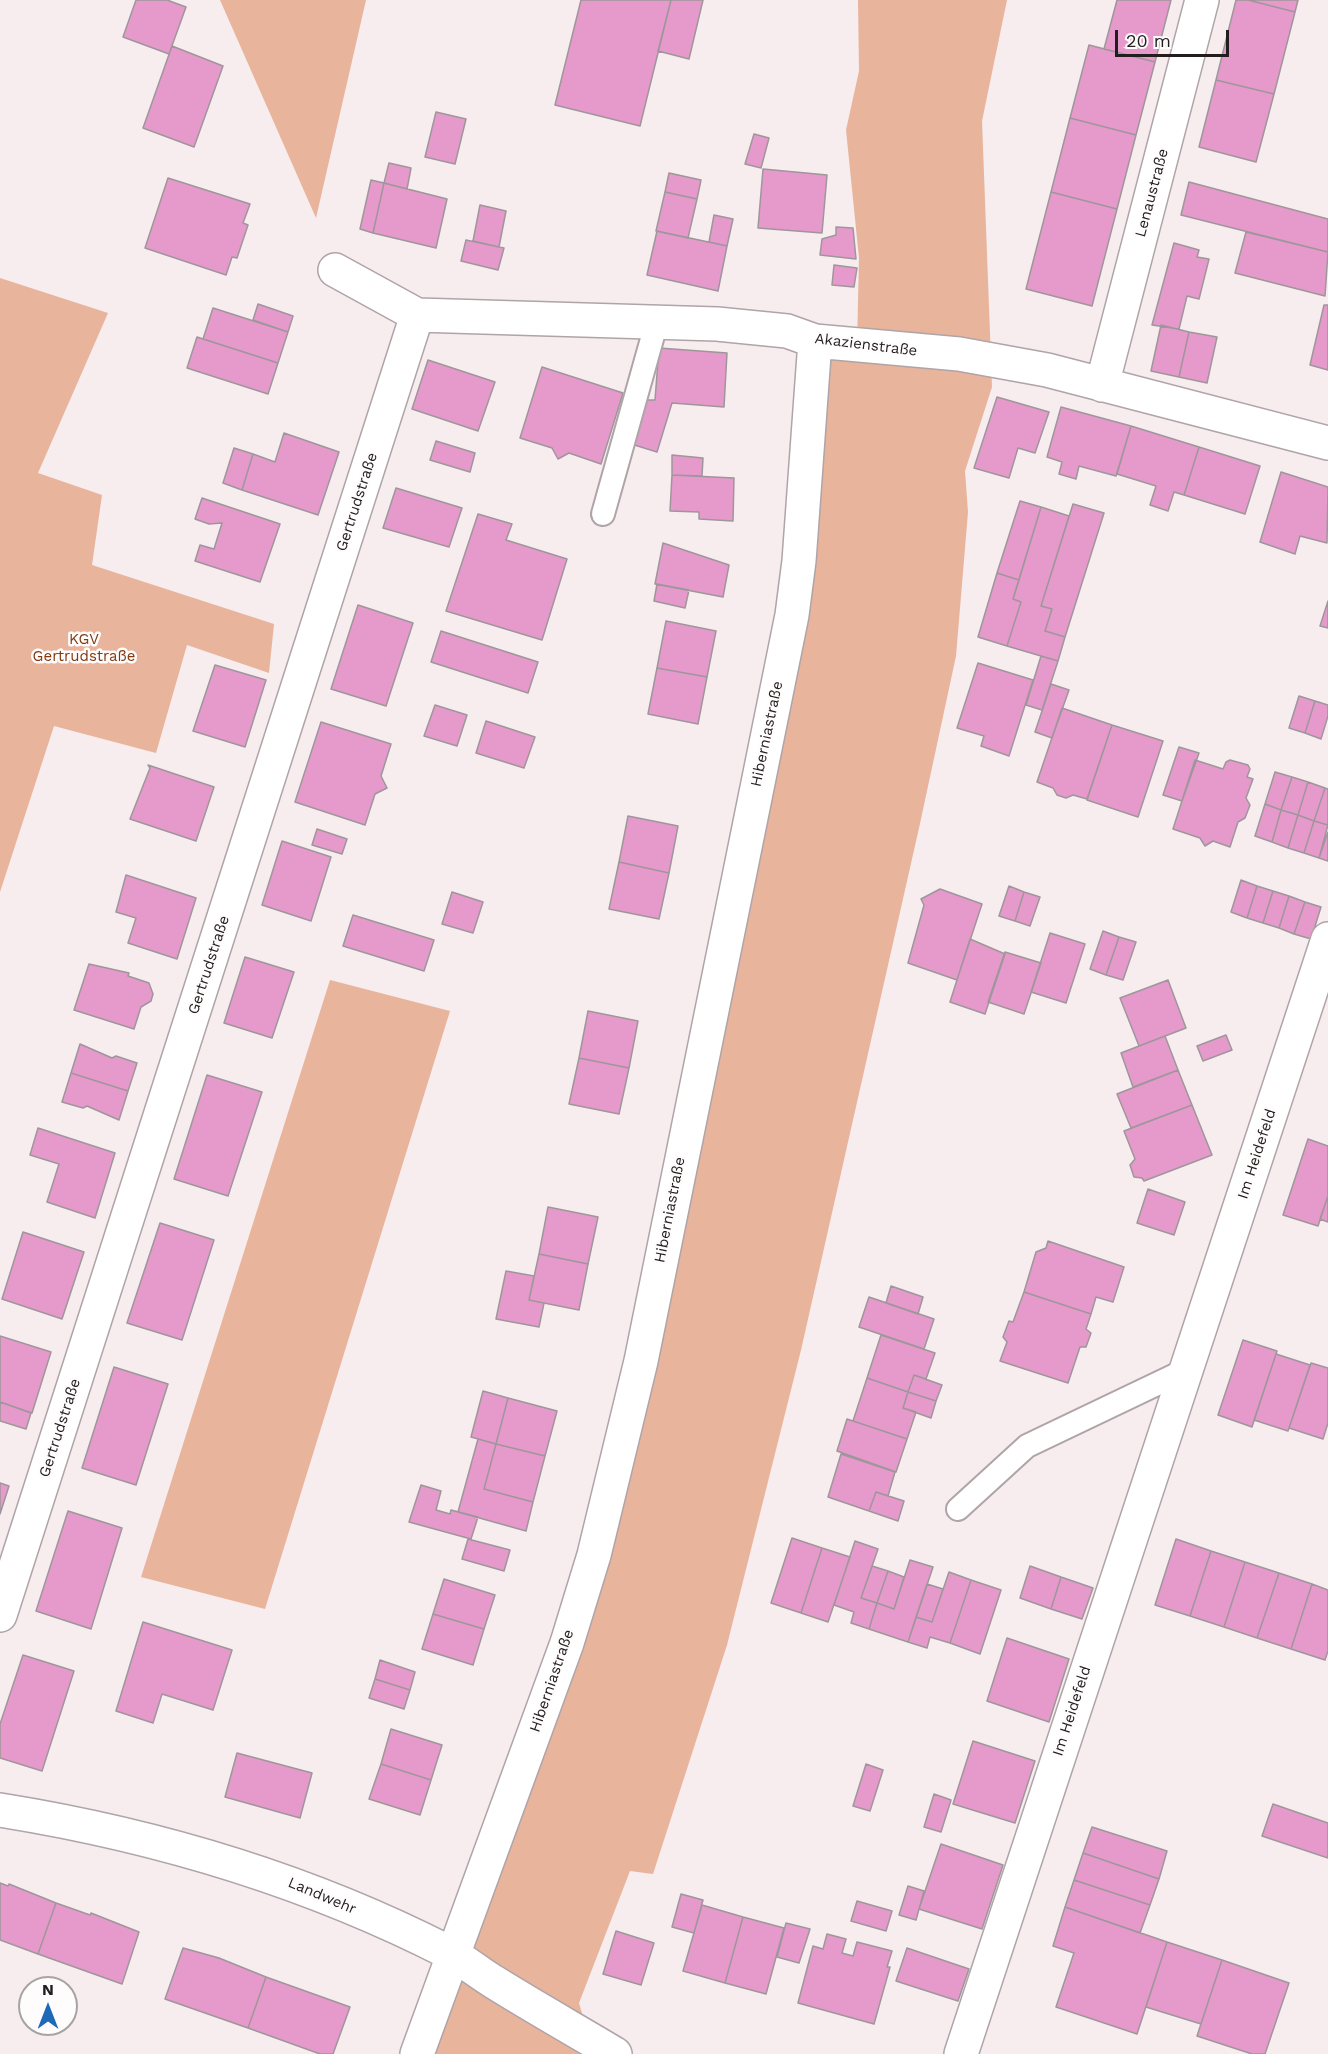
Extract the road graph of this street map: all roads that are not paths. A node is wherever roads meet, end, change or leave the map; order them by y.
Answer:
1 (1202, 0) edge
2 (335, 270) dead end
3 (417, 315) junction
4 (657, 321) junction
5 (815, 341) junction
6 (1102, 385) junction
7 (1328, 443) edge
8 (603, 514) dead end
9 (1328, 939) edge
10 (1186, 1370) junction
11 (958, 1509) dead end
12 (0, 1615) edge
13 (0, 1810) edge
14 (452, 1954) junction
15 (417, 2054) edge
16 (615, 2054) edge
17 (961, 2054) edge

1 - 6 street, Lenaustraße
2 - 3 street, Akazienstraße
3 - 4 street, Akazienstraße
3 - 12 street, Gertrudstraße
4 - 5 street, Akazienstraße
4 - 8 lane
5 - 6 street, Akazienstraße
5 - 14 street, Hiberniastraße
6 - 7 street, Akazienstraße
9 - 10 street, Im Heidefeld
10 - 11 lane
10 - 17 street, Im Heidefeld
13 - 14 street, Landwehr
14 - 15 street, Hiberniastraße
14 - 16 street, Landwehr

